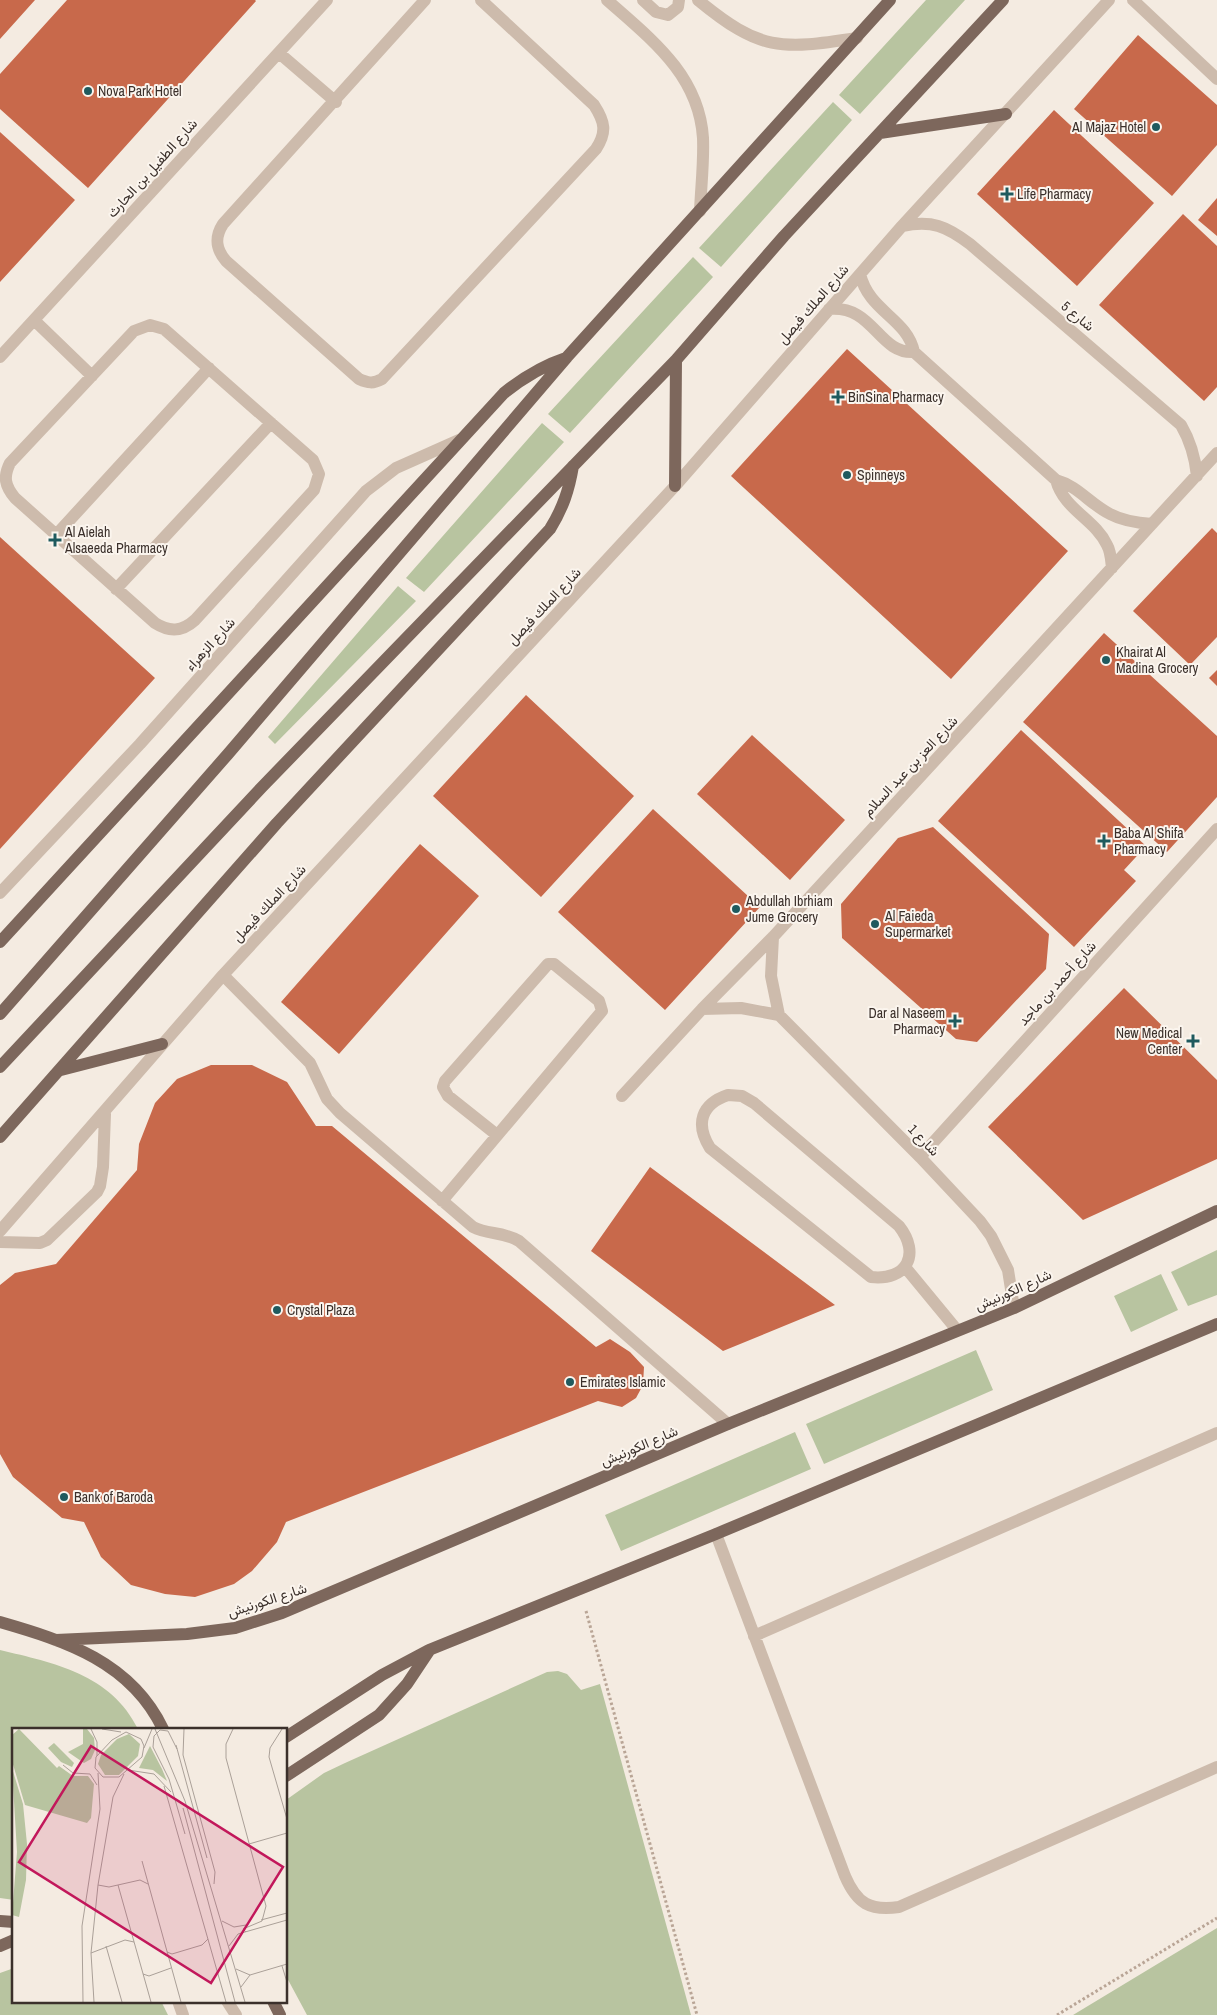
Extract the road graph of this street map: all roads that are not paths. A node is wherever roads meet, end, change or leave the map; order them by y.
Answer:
1 (327, 0) edge
2 (425, 0) edge
3 (481, 0) edge
4 (607, 0) edge
5 (643, 0) edge
6 (679, 0) edge
7 (698, 0) edge
8 (890, 0) edge
9 (1003, 0) edge
10 (1109, 0) edge
11 (1133, 0) edge
12 (857, 38) junction
13 (279, 53) junction
14 (1217, 79) edge
15 (336, 102) junction
16 (1006, 114) junction
17 (880, 133) junction
18 (700, 211) junction
19 (902, 226) junction
20 (860, 274) junction
21 (829, 309) junction
22 (34, 320) junction
23 (914, 352) junction
24 (0, 357) edge
25 (567, 357) junction
26 (676, 360) junction
27 (209, 368) junction
28 (92, 376) junction
29 (271, 424) junction
30 (459, 440) junction
31 (1217, 453) edge
32 (572, 466) junction
33 (1197, 476) junction
34 (1056, 480) junction
35 (675, 486) junction
36 (1152, 524) junction
37 (56, 534) junction
38 (1112, 568) junction
39 (116, 589) junction
40 (1217, 829) edge
41 (0, 893) edge
42 (773, 937) junction
43 (0, 942) edge
44 (223, 975) junction
45 (702, 1009) junction
46 (0, 1014) edge
47 (779, 1015) junction
48 (162, 1044) junction
49 (0, 1067) edge
50 (60, 1070) junction
51 (622, 1096) dead end
52 (104, 1114) junction
53 (496, 1135) junction
54 (0, 1137) edge
55 (920, 1157) junction
56 (442, 1201) junction
57 (1217, 1211) edge
58 (0, 1231) edge
59 (0, 1242) edge
60 (905, 1267) junction
61 (1014, 1308) junction
62 (1217, 1324) edge
63 (957, 1330) junction
64 (728, 1424) junction
65 (1217, 1433) edge
66 (716, 1534) junction
67 (3, 1620) edge
68 (754, 1636) junction
69 (56, 1640) junction
70 (429, 1650) junction
71 (161, 1728) edge
72 (288, 1736) edge
73 (1217, 1767) edge
74 (288, 1775) edge
75 (12, 1941) edge
76 (0, 1946) edge
77 (178, 2002) edge
78 (229, 2002) edge
79 (274, 2002) edge
80 (183, 2015) edge
81 (236, 2015) edge
82 (280, 2015) edge

1 - 13 street, شارع الطفيل بن الحارث
2 - 15 street
3 - 15 street
4 - 18 street
5 - 6 street
7 - 12 street
8 - 12 main road
9 - 17 main road
10 - 16 street, شارع الملك فيصل
11 - 14 street
12 - 18 main road
13 - 15 street
13 - 22 street, شارع الطفيل بن الحارث
16 - 17 main road
16 - 19 street, شارع الملك فيصل
17 - 26 main road
18 - 25 main road
19 - 20 street, شارع الملك فيصل
19 - 33 street, شارع 5
20 - 21 street, شارع الملك فيصل
20 - 23 street
21 - 23 street
21 - 35 street, شارع الملك فيصل
22 - 24 street, شارع الطفيل بن الحارث
22 - 28 street
23 - 34 street
25 - 30 main road
25 - 46 main road
26 - 32 main road
26 - 35 main road
27 - 28 street
27 - 29 street
27 - 37 street
28 - 37 street
29 - 39 street
29 - 39 street
30 - 41 street, شارع الزهراء
30 - 43 main road
31 - 33 street, شارع العز بن عبد السلام
32 - 49 main road
32 - 50 main road
33 - 36 street, شارع العز بن عبد السلام
34 - 36 street
34 - 38 street
35 - 44 street, شارع الملك فيصل
36 - 38 street, شارع العز بن عبد السلام
37 - 39 street
38 - 42 street, شارع العز بن عبد السلام
40 - 55 street, شارع أحمد بن ماجد
42 - 45 street, شارع العز بن عبد السلام
42 - 47 street
44 - 48 street, شارع الملك فيصل
44 - 56 street
45 - 47 street
45 - 51 street, شارع العز بن عبد السلام
47 - 55 street, شارع 1
48 - 50 main road
48 - 52 street, شارع الملك فيصل
50 - 54 main road
52 - 58 street, شارع الملك فيصل
52 - 59 street
53 - 53 street
53 - 56 street
55 - 61 street, شارع 1
56 - 64 street
57 - 61 main road, شارع الكورنيش
60 - 60 street
60 - 63 street
61 - 63 main road, شارع الكورنيش
62 - 66 main road
63 - 64 main road, شارع الكورنيش
64 - 69 main road, شارع الكورنيش
65 - 68 street
66 - 68 street
66 - 70 main road
67 - 69 main road
68 - 73 street
69 - 71 main road
70 - 72 main road
70 - 74 main road
75 - 76 main road
77 - 80 street
78 - 81 street
79 - 82 main road

